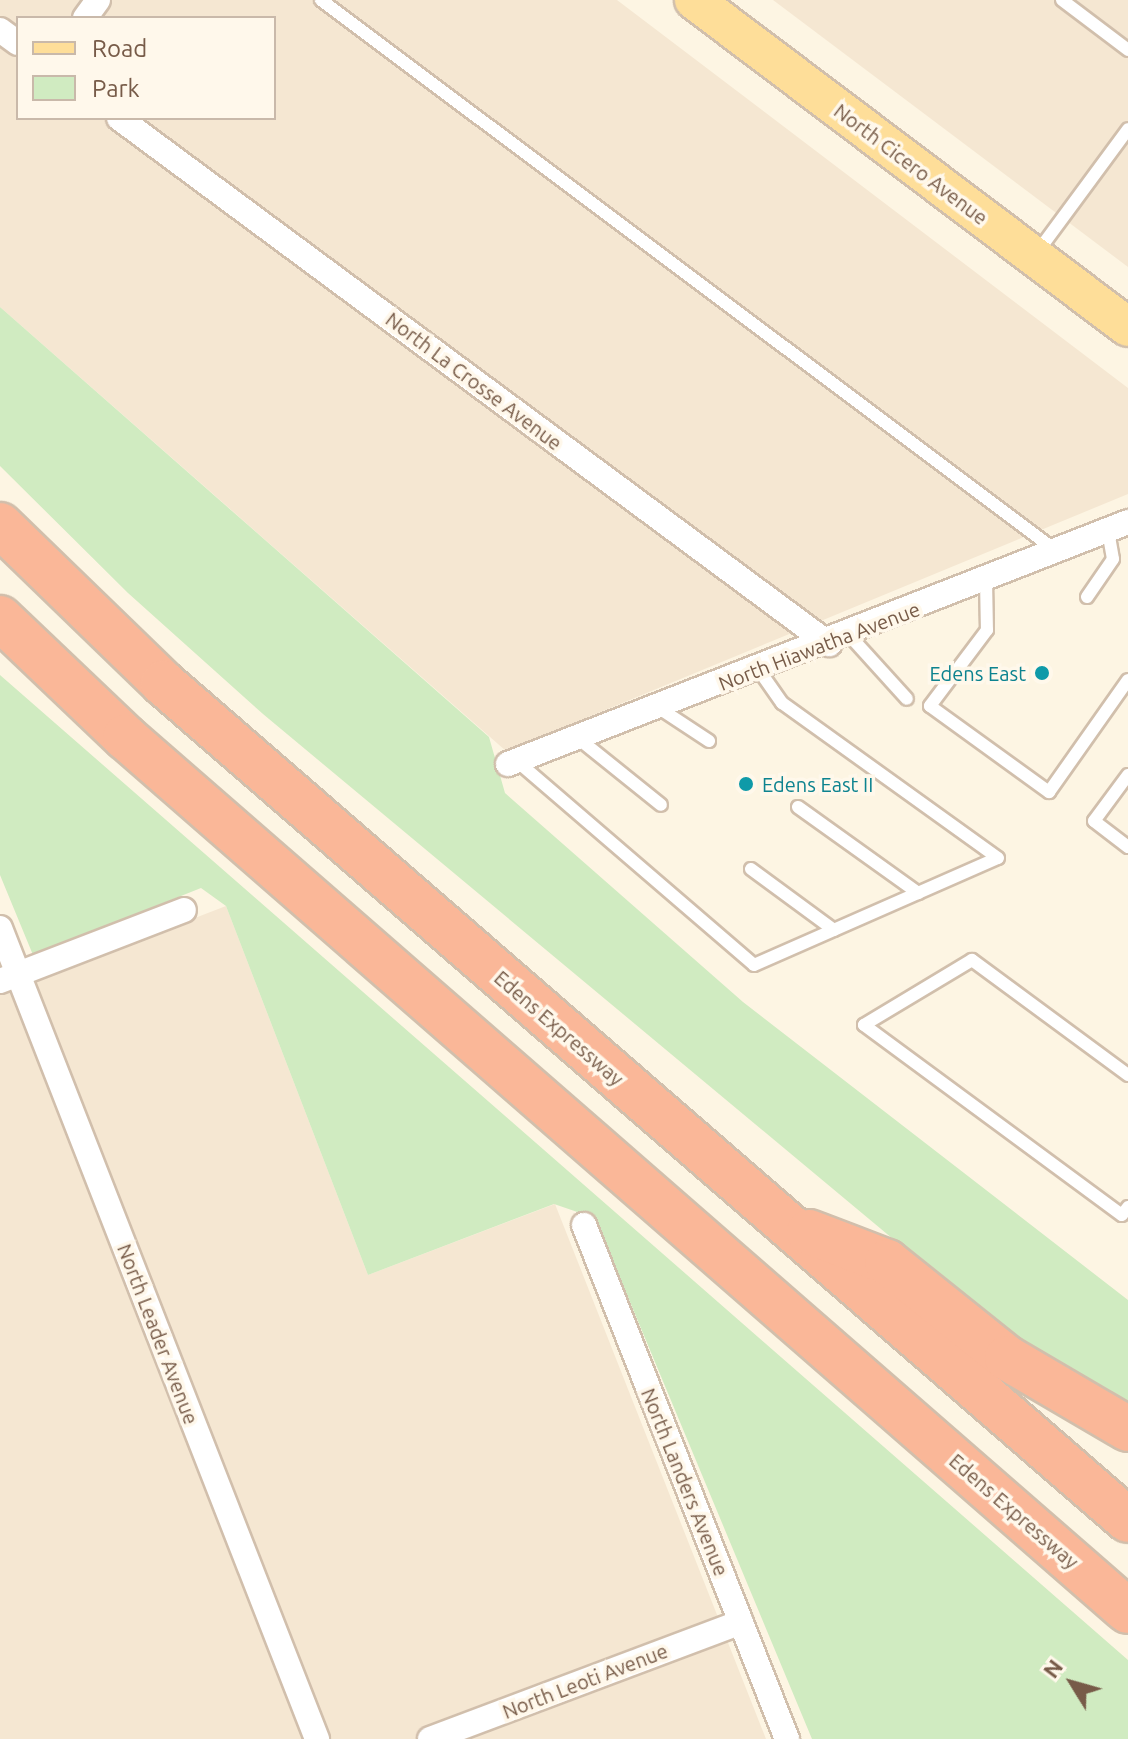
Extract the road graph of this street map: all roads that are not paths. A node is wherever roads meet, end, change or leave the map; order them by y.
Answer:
1 (321, 0) edge
2 (694, 0) edge
3 (1062, 0) edge
4 (1128, 50) edge
5 (122, 120) edge
6 (1128, 129) edge
7 (1034, 257) junction
8 (1128, 327) edge
9 (0, 525) edge
10 (1118, 526) edge
11 (1056, 551) junction
12 (986, 580) junction
13 (1087, 597) dead end
14 (0, 618) edge
15 (839, 640) junction
16 (759, 670) junction
17 (1128, 680) edge
18 (907, 699) dead end
19 (659, 708) junction
20 (579, 739) junction
21 (709, 741) dead end
22 (513, 763) joint
23 (1128, 775) edge
24 (661, 805) dead end
25 (798, 807) dead end
26 (1128, 847) edge
27 (751, 869) dead end
28 (918, 893) junction
29 (184, 910) dead end
30 (0, 928) edge
31 (834, 930) junction
32 (9, 978) edge
33 (1128, 1075) edge
34 (1128, 1207) edge
35 (780, 1222) junction
36 (584, 1225) dead end
37 (1128, 1429) edge
38 (1128, 1520) edge
39 (1128, 1611) edge
40 (741, 1622) junction
41 (317, 1739) edge
42 (430, 1739) edge
43 (787, 1739) edge

1 - 11 lane
2 - 7 main road, North Cicero Avenue
3 - 4 lane
5 - 15 street, North La Crosse Avenue
6 - 7 lane
7 - 8 main road, North Cicero Avenue
9 - 35 highway, Edens Expressway
10 - 11 street, North Hiawatha Avenue
10 - 13 lane
11 - 12 street, North Hiawatha Avenue
12 - 15 street, North Hiawatha Avenue
12 - 17 lane
14 - 39 highway, Edens Expressway
15 - 16 street, North Hiawatha Avenue
15 - 18 lane
16 - 19 street, North Hiawatha Avenue
16 - 28 lane
19 - 20 street, North Hiawatha Avenue
19 - 21 lane
20 - 22 street, North Hiawatha Avenue
20 - 24 lane
22 - 31 lane
23 - 26 lane
25 - 28 lane
27 - 31 lane
28 - 31 lane
29 - 32 street
30 - 32 street, North Leader Avenue
32 - 41 street, North Leader Avenue
33 - 34 lane
35 - 37 highway
35 - 38 highway, Edens Expressway
36 - 40 street, North Landers Avenue
40 - 42 street, North Leoti Avenue
40 - 43 street, North Landers Avenue

